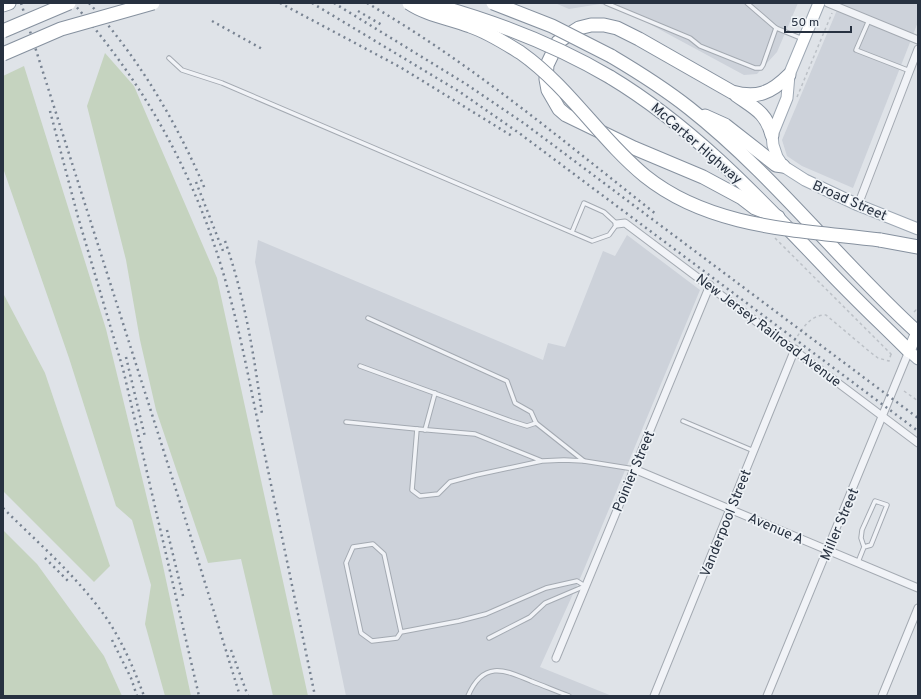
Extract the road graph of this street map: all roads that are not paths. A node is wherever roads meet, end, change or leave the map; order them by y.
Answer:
1 (9, 3) edge
2 (69, 3) edge
3 (154, 3) edge
4 (409, 3) edge
5 (427, 3) edge
6 (493, 3) edge
7 (606, 3) edge
8 (747, 3) edge
9 (819, 3) edge
10 (828, 3) edge
11 (3, 5) edge
12 (869, 20) junction
13 (776, 28) junction
14 (3, 30) edge
15 (804, 39) junction
16 (918, 40) edge
17 (918, 49) edge
18 (3, 54) edge
19 (169, 58) dead end
20 (910, 71) junction
21 (789, 75) junction
22 (732, 92) junction
23 (690, 108) junction
24 (772, 135) junction
25 (783, 166) junction
26 (858, 205) junction
27 (778, 217) junction
28 (617, 224) junction
29 (918, 229) edge
30 (572, 232) junction
31 (918, 247) edge
32 (710, 285) junction
33 (368, 318) dead end
34 (918, 332) edge
35 (793, 347) junction
36 (914, 355) edge
37 (360, 366) dead end
38 (435, 393) junction
39 (882, 417) junction
40 (683, 421) dead end
41 (346, 422) dead end
42 (536, 423) junction
43 (417, 429) junction
44 (424, 430) junction
45 (918, 443) edge
46 (755, 451) junction
47 (542, 462) junction
48 (584, 462) junction
49 (634, 469) junction
50 (731, 510) junction
51 (864, 547) junction
52 (828, 550) junction
53 (858, 562) junction
54 (585, 586) junction
55 (918, 588) edge
56 (918, 608) edge
57 (400, 632) junction
58 (489, 638) dead end
59 (556, 658) dead end
60 (468, 696) edge
61 (569, 696) edge
62 (654, 696) edge
63 (767, 696) edge
64 (882, 696) edge

1 - 11 highway
2 - 14 highway, bridge
3 - 18 highway, bridge
4 - 31 highway, bridge
5 - 27 highway, McCarter Highway, bridge
6 - 23 highway, McCarter Highway, bridge
7 - 13 lane
8 - 13 lane
9 - 15 main road
10 - 12 street
12 - 16 street
12 - 20 lane
13 - 15 lane
15 - 21 main road
17 - 20 street
19 - 30 lane
20 - 26 street
21 - 22 highway
21 - 24 main road
22 - 24 highway
22 - 27 highway
23 - 25 highway
23 - 34 highway, McCarter Highway
24 - 25 main road
25 - 26 main road, Broad Street
26 - 29 main road, Broad Street
27 - 36 highway, McCarter Highway
28 - 30 lane
28 - 30 lane
28 - 32 street, New Jersey Railroad Avenue
32 - 35 street, New Jersey Railroad Avenue
32 - 49 street, Poinier Street
33 - 42 lane
34 - 36 main road
35 - 39 street, New Jersey Railroad Avenue
35 - 46 street, Vanderpool Street
36 - 39 street, Miller Street
37 - 38 lane
38 - 42 lane
38 - 44 lane
39 - 45 street, New Jersey Railroad Avenue
39 - 52 street, Miller Street
40 - 46 lane
41 - 43 lane
42 - 48 lane
43 - 44 lane
43 - 47 lane
44 - 47 lane
46 - 50 street, Vanderpool Street
47 - 48 lane
48 - 49 lane
49 - 50 street, Avenue A
49 - 54 street, Poinier Street
50 - 52 street, Avenue A
50 - 62 street, Vanderpool Street
51 - 51 lane
51 - 53 lane
52 - 53 street, Avenue A
52 - 63 street, Miller Street
53 - 55 street, Avenue A
54 - 57 lane
54 - 58 lane
54 - 59 street, Poinier Street
56 - 64 street
57 - 57 lane
60 - 61 lane

